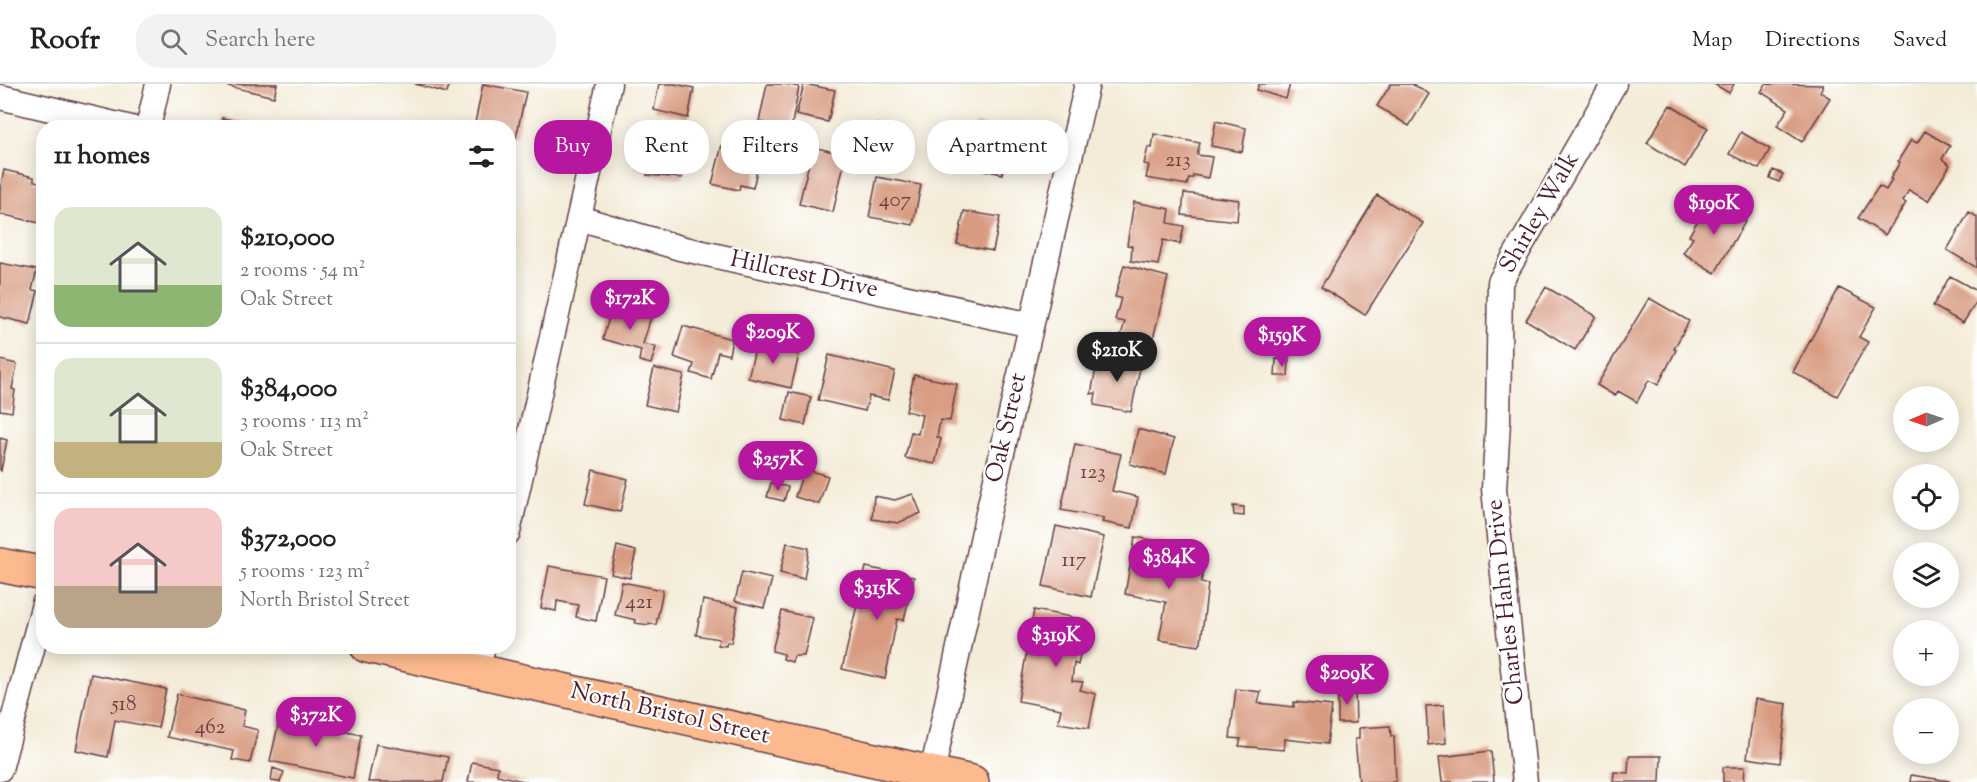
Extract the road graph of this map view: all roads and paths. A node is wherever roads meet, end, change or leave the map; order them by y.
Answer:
1 (158, 84) edge
2 (609, 84) edge
3 (1087, 84) edge
4 (1614, 84) edge
5 (0, 97) edge
6 (97, 120) edge
7 (150, 120) edge
8 (579, 218) junction
9 (1031, 325) junction
10 (1498, 422) joint
11 (516, 497) edge
12 (0, 565) edge
13 (36, 572) edge
14 (36, 634) edge
15 (437, 654) edge
16 (480, 659) edge
17 (0, 769) edge
18 (932, 773) junction
19 (972, 782) edge
20 (1525, 782) edge

1 - 7 street
2 - 8 street
3 - 9 street, Oak Street
4 - 10 street, Shirley Walk
5 - 6 street
8 - 9 street, Hillcrest Drive
8 - 11 street
9 - 18 street, Oak Street
10 - 20 street, Charles Hahn Drive
12 - 13 main road
14 - 17 street
15 - 16 main road, North Bristol Street
16 - 18 main road, North Bristol Street
18 - 19 main road, North Bristol Street

